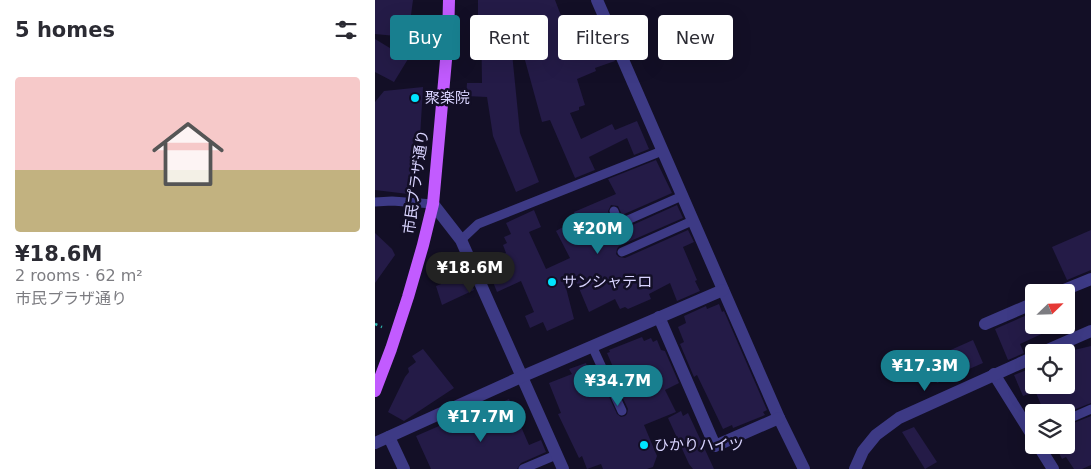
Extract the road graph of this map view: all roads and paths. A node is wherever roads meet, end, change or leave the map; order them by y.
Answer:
1 (449, 0) edge
2 (597, 0) edge
3 (662, 151) junction
4 (681, 196) junction
5 (375, 202) edge
6 (433, 204) junction
7 (614, 211) dead end
8 (693, 220) junction
9 (619, 224) junction
10 (605, 230) dead end
11 (461, 240) junction
12 (622, 252) dead end
13 (1091, 279) edge
14 (1075, 286) edge
15 (723, 290) junction
16 (1025, 307) edge
17 (659, 317) junction
18 (375, 324) edge
19 (985, 324) dead end
20 (381, 327) dead end
21 (1091, 331) edge
22 (1061, 344) edge
23 (592, 346) junction
24 (1025, 361) edge
25 (994, 374) junction
26 (521, 376) junction
27 (375, 391) edge
28 (1091, 409) edge
29 (622, 411) dead end
30 (1075, 416) edge
31 (779, 418) junction
32 (1025, 424) edge
33 (389, 437) junction
34 (375, 443) edge
35 (556, 454) junction
36 (1044, 454) edge
37 (403, 469) edge
38 (523, 469) edge
39 (563, 469) edge
40 (804, 469) edge
41 (855, 469) edge
42 (1053, 469) edge

1 - 6 main road, 市民プラザ通り
2 - 3 street
3 - 4 street
3 - 11 lane
4 - 8 street
4 - 9 lane
5 - 6 lane
6 - 11 street
6 - 27 main road, 市民プラザ通り
7 - 9 lane
8 - 12 lane
8 - 15 street
9 - 10 lane
11 - 26 street
13 - 14 street
15 - 17 street
15 - 31 street
16 - 19 street
17 - 23 street
17 - 31 street
18 - 20 path
21 - 22 street
23 - 26 street
23 - 29 lane
24 - 25 street
25 - 32 street
25 - 41 street
26 - 33 street
26 - 35 street
28 - 30 lane
31 - 40 street
33 - 34 street
33 - 37 street
35 - 38 lane
35 - 39 street
36 - 42 street

